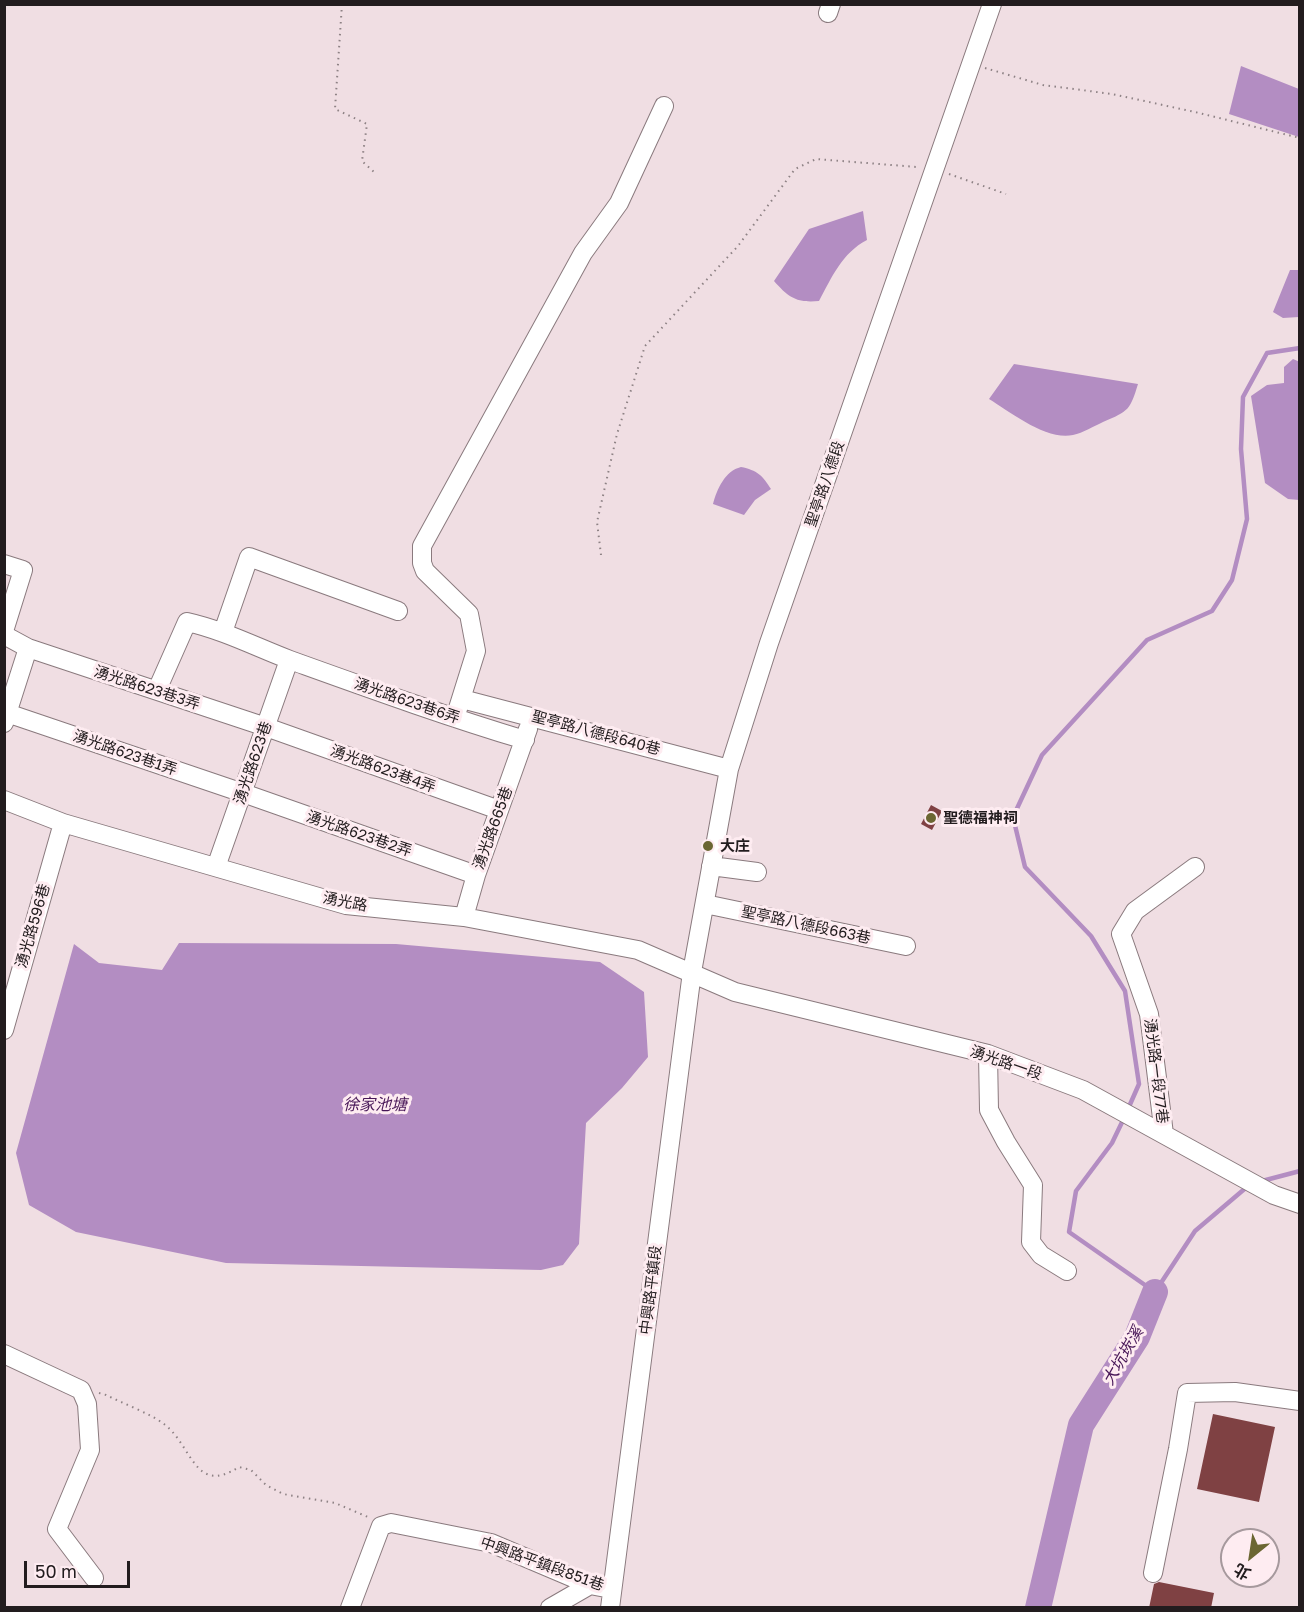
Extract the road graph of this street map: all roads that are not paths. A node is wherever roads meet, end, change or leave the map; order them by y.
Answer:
1 (992, 4) edge
2 (664, 106) dead end
3 (4, 564) edge
4 (398, 611) dead end
5 (223, 632) junction
6 (4, 633) edge
7 (28, 648) junction
8 (289, 660) junction
9 (157, 690) junction
10 (462, 699) junction
11 (6, 716) edge
12 (533, 716) junction
13 (455, 718) junction
14 (266, 727) junction
15 (525, 740) junction
16 (729, 769) junction
17 (243, 793) junction
18 (4, 800) edge
19 (499, 810) junction
20 (63, 823) junction
21 (711, 866) junction
22 (216, 867) junction
23 (1195, 867) dead end
24 (757, 872) dead end
25 (476, 875) junction
26 (705, 904) junction
27 (464, 917) junction
28 (906, 946) dead end
29 (692, 972) junction
30 (4, 1030) edge
31 (988, 1054) junction
32 (1164, 1134) junction
33 (1299, 1204) edge
34 (1067, 1271) dead end
35 (4, 1354) edge
36 (1299, 1401) edge
37 (1153, 1573) dead end
38 (94, 1578) dead end
39 (590, 1585) junction
40 (611, 1589) junction
41 (350, 1608) edge
42 (550, 1608) edge
43 (610, 1608) edge

1 - 16 street, 聖亭路八德段
2 - 10 street
3 - 6 street
4 - 5 street
5 - 8 street, 湧光路623巷6弄
5 - 9 street, 湧光路623巷6弄
6 - 7 street, 湧光路623巷3弄
7 - 9 street, 湧光路623巷3弄
7 - 11 street
8 - 13 street, 湧光路623巷6弄
8 - 14 street, 湧光路623巷
9 - 14 street, 湧光路623巷3弄
10 - 12 street, 聖亭路八德段640巷
10 - 13 street
11 - 17 street, 湧光路623巷1弄
12 - 15 street, 湧光路665巷
12 - 16 street, 聖亭路八德段640巷
13 - 15 street, 湧光路623巷6弄
14 - 17 street, 湧光路623巷
14 - 19 street, 湧光路623巷4弄
15 - 19 street, 湧光路665巷
16 - 21 street, 聖亭路八德段
17 - 22 street, 湧光路623巷
17 - 25 street, 湧光路623巷2弄
18 - 20 street, 湧光路
19 - 25 street, 湧光路665巷
20 - 22 street, 湧光路
20 - 30 street, 湧光路596巷
21 - 24 street
21 - 26 street, 聖亭路八德段
22 - 27 street, 湧光路
23 - 32 street, 湧光路一段77巷
25 - 27 street, 湧光路665巷
26 - 28 street, 聖亭路八德段663巷
26 - 29 street, 聖亭路八德段
27 - 29 street, 湧光路
29 - 31 street, 湧光路一段
29 - 40 street, 中興路平鎮段
31 - 32 street, 湧光路一段
31 - 34 street
32 - 33 street, 湧光路一段
35 - 38 street
36 - 37 street
39 - 40 street, 中興路平鎮段851巷
39 - 41 street, 中興路平鎮段851巷
39 - 42 street
40 - 43 street, 中興路平鎮段

